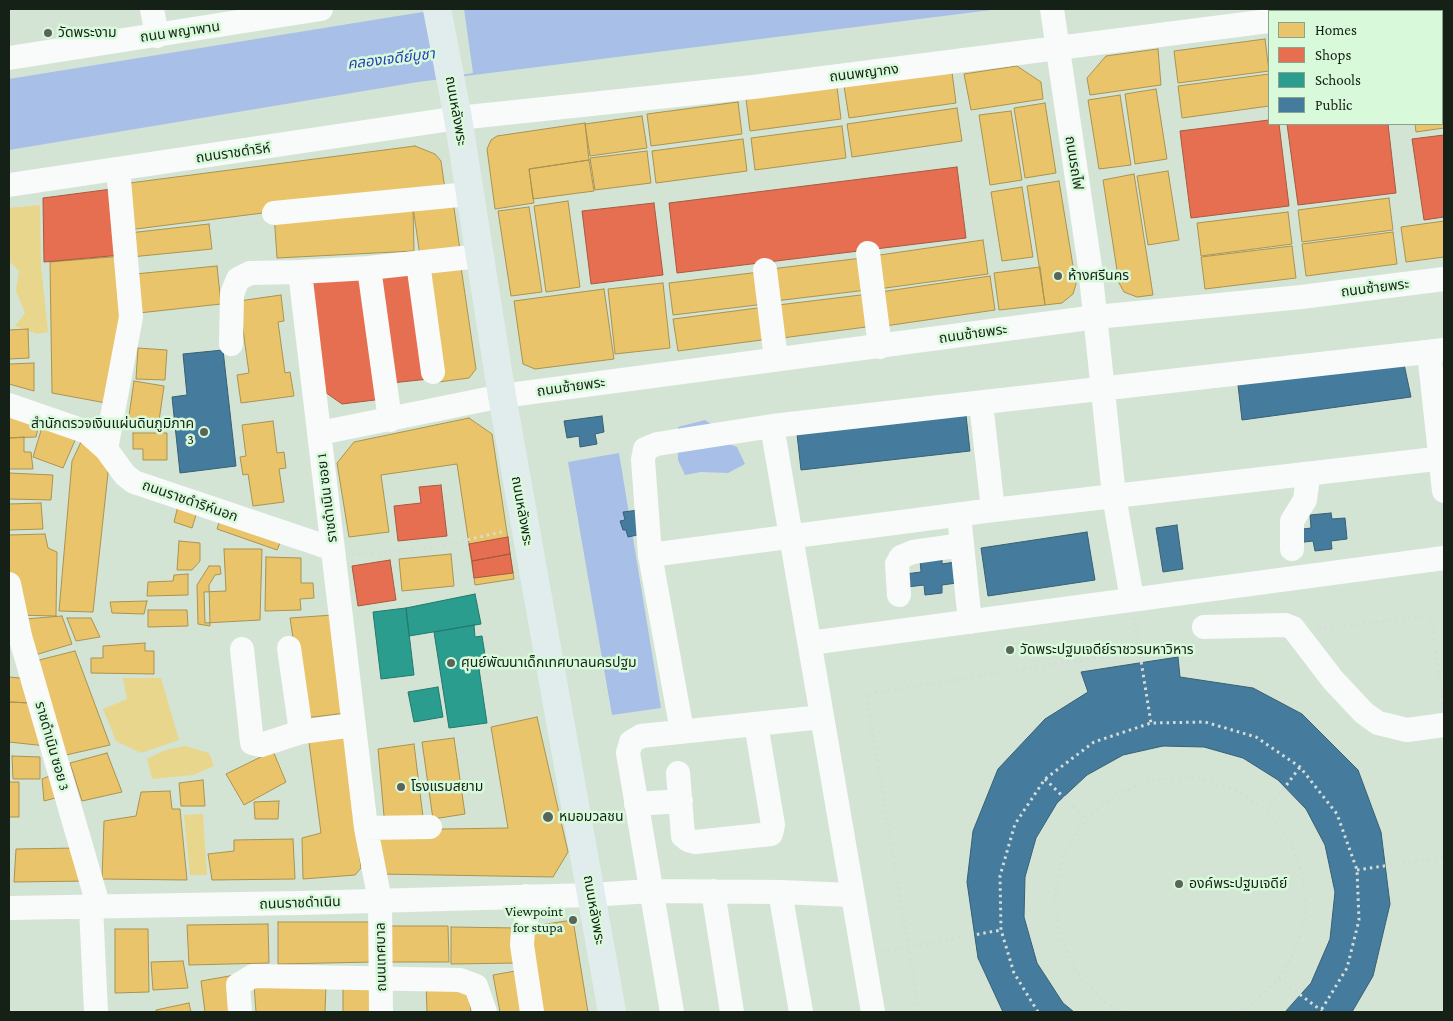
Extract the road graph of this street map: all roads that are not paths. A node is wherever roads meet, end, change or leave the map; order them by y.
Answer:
1 (152, 9) edge
2 (321, 9) edge
3 (438, 9) edge
4 (1052, 12) edge
5 (223, 17) edge
6 (1268, 21) edge
7 (157, 36) junction
8 (1057, 48) junction
9 (9, 58) edge
10 (458, 118) junction
11 (118, 169) junction
12 (9, 185) edge
13 (470, 194) junction
14 (274, 213) dead end
15 (868, 253) dead end
16 (480, 256) junction
17 (418, 262) junction
18 (369, 268) junction
19 (765, 270) dead end
20 (300, 272) junction
21 (1444, 279) edge
22 (1096, 317) junction
23 (231, 344) dead end
24 (880, 347) junction
25 (1437, 351) edge
26 (776, 359) junction
27 (432, 372) dead end
28 (1104, 389) junction
29 (502, 396) junction
30 (981, 402) junction
31 (9, 405) edge
32 (390, 420) junction
33 (772, 426) junction
34 (320, 433) junction
35 (106, 449) junction
36 (1442, 458) edge
37 (1303, 474) junction
38 (1444, 491) edge
39 (1114, 496) junction
40 (993, 510) junction
41 (959, 514) junction
42 (791, 537) junction
43 (962, 545) junction
44 (1292, 549) dead end
45 (334, 553) junction
46 (650, 555) junction
47 (1444, 558) edge
48 (9, 584) edge
49 (898, 595) dead end
50 (1132, 599) junction
51 (970, 622) junction
52 (1201, 635) road end
53 (810, 643) junction
54 (289, 648) dead end
55 (242, 649) dead end
56 (822, 716) junction
57 (756, 724) junction
58 (354, 725) junction
59 (1444, 726) edge
60 (682, 731) junction
61 (301, 732) junction
62 (678, 773) dead end
63 (681, 801) junction
64 (636, 804) junction
65 (430, 827) dead end
66 (366, 828) junction
67 (650, 891) junction
68 (713, 891) junction
69 (780, 892) junction
70 (591, 895) junction
71 (851, 895) junction
72 (526, 896) junction
73 (380, 901) junction
74 (95, 907) junction
75 (9, 908) edge
76 (381, 980) junction
77 (96, 1012) edge
78 (240, 1012) edge
79 (381, 1012) edge
80 (485, 1012) edge
81 (532, 1012) edge
82 (612, 1012) edge
83 (672, 1012) edge
84 (732, 1012) edge
85 (801, 1012) edge
86 (872, 1012) edge

1 - 7 street
2 - 5 street, ถนน พญาพาน
3 - 10 main road, ถนนหลังพระ
4 - 8 street, ถนนรถไฟ
5 - 7 street, ถนน พญาพาน
6 - 8 street, ถนนพญากง
7 - 9 street, ถนน พญาพาน
8 - 10 street, ถนนพญากง
8 - 22 street, ถนนรถไฟ
10 - 11 street, ถนนราชดำริห์
10 - 13 main road, ถนนหลังพระ
11 - 12 street, ถนนราชดำริห์
11 - 35 street
13 - 14 street
13 - 16 main road, ถนนหลังพระ
15 - 24 street
16 - 17 street
16 - 29 main road, ถนนหลังพระ
17 - 18 street
17 - 27 street
18 - 20 street
18 - 32 street
19 - 26 street
20 - 23 street
20 - 34 street, ราชดำเนิน ซอย 1
21 - 22 street, ถนนซ้ายพระ
22 - 24 street, ถนนซ้ายพระ
22 - 28 street, ถนนรถไฟ
24 - 26 street, ถนนซ้ายพระ
25 - 28 street
25 - 36 street
26 - 29 street, ถนนซ้ายพระ
28 - 30 street
28 - 39 street, ถนนรถไฟ
29 - 32 street, ถนนซ้ายพระ
29 - 70 main road, ถนนหลังพระ
30 - 33 street
30 - 40 street
31 - 35 street, ถนนราชดำริห์นอก
32 - 34 street, ถนนซ้ายพระ
33 - 42 street
33 - 46 street
34 - 45 street, ราชดำเนิน ซอย 1
35 - 45 street, ถนนราชดำริห์นอก
36 - 37 street
36 - 38 street
37 - 39 street
37 - 44 street
39 - 40 street
39 - 50 street, ถนนรถไฟ
40 - 41 street
41 - 42 street
41 - 43 street
42 - 46 street
42 - 53 street
43 - 49 street
43 - 51 street
45 - 58 street, ราชดำเนิน ซอย 1
46 - 60 street
47 - 50 street
48 - 74 street, ราชดำเนิน ซอย 3
50 - 51 street
51 - 53 street
52 - 59 street
53 - 56 street
54 - 61 street
55 - 61 street
56 - 57 street
56 - 71 street
57 - 60 street
57 - 63 street
58 - 61 street
58 - 66 street, ราชดำเนิน ซอย 1
60 - 64 street
62 - 63 street
63 - 64 street
64 - 67 street
65 - 66 street
66 - 73 street, ราชดำเนิน ซอย 1
67 - 68 street, ถนนราชดำเนิน
67 - 70 street, ถนนราชดำเนิน
67 - 83 street
68 - 69 street, ถนนราชดำเนิน
68 - 84 street
69 - 71 street, ถนนราชดำเนิน
69 - 85 street
70 - 72 street, ถนนราชดำเนิน
70 - 82 main road, ถนนหลังพระ
71 - 86 street
72 - 73 street, ถนนราชดำเนิน
72 - 81 street
73 - 74 street, ถนนราชดำเนิน
73 - 76 street, ถนนเทศบาล
74 - 75 street, ถนนราชดำเนิน
74 - 77 street, ราชดำเนิน ซอย 3
76 - 78 street
76 - 79 street, ถนนเทศบาล
76 - 80 street

